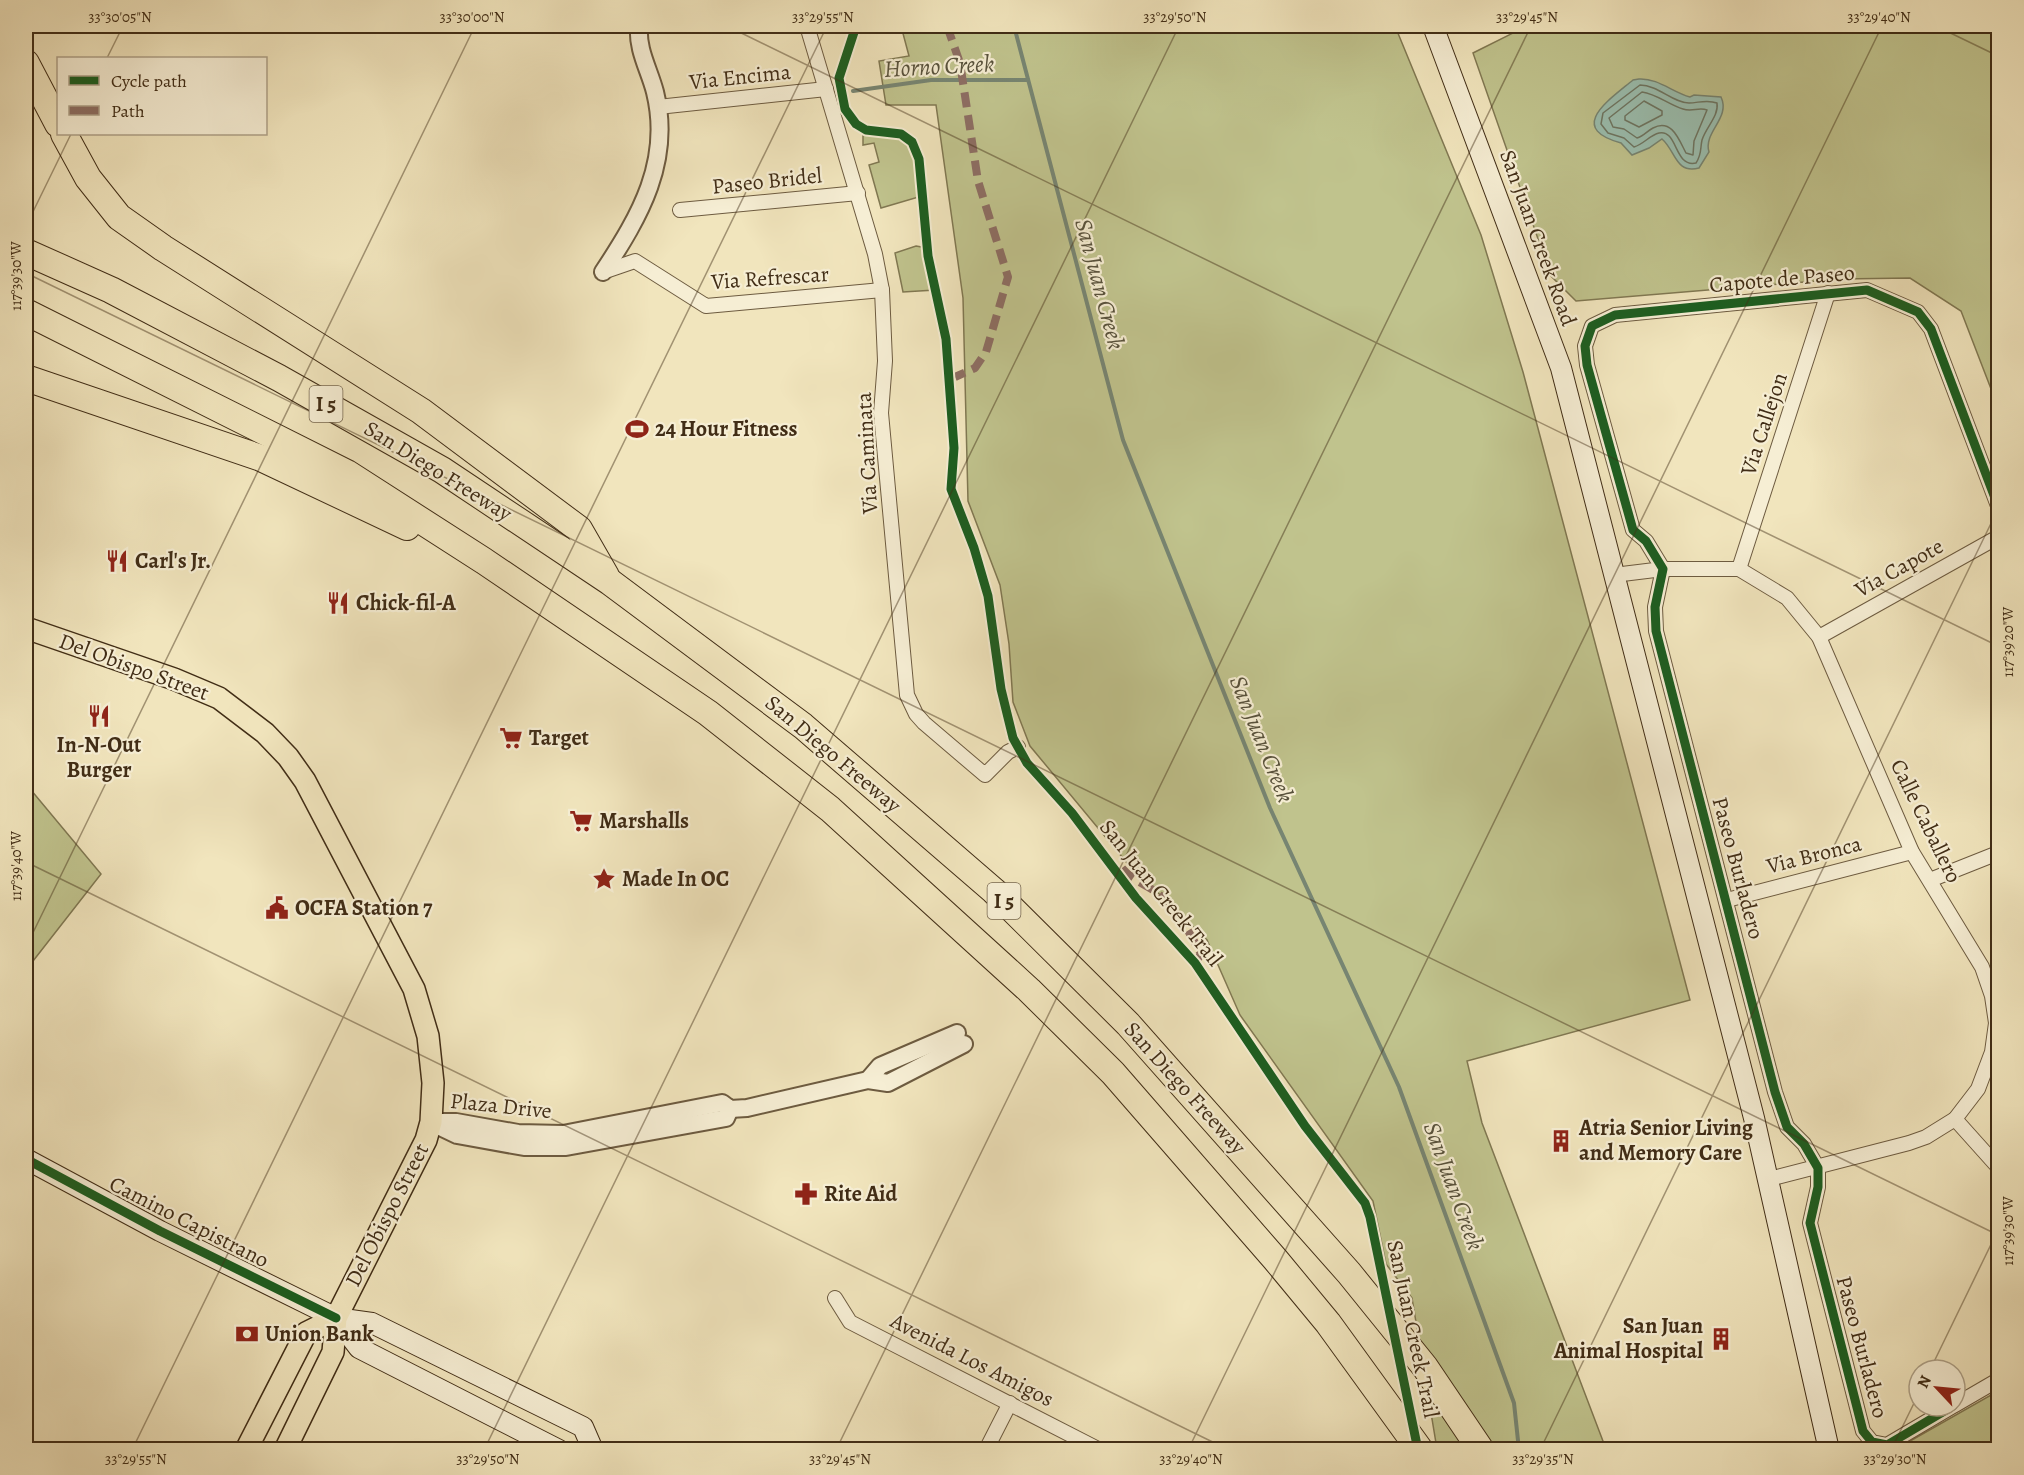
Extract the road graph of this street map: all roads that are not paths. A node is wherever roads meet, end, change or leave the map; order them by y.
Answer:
1 (639, 26) edge
2 (807, 26) edge
3 (1433, 26) edge
4 (26, 63) edge
5 (826, 89) junction
6 (658, 107) junction
7 (57, 122) edge
8 (65, 135) edge
9 (858, 193) junction
10 (680, 210) dead end
11 (26, 252) edge
12 (603, 272) joint
13 (882, 290) junction
14 (1828, 293) junction
15 (26, 312) edge
16 (26, 378) edge
17 (1998, 506) edge
18 (1998, 537) edge
19 (484, 561) junction
20 (1663, 569) junction
21 (1739, 569) junction
22 (1614, 575) junction
23 (610, 582) junction
24 (26, 628) edge
25 (1819, 637) junction
26 (1018, 747) dead end
27 (1912, 852) junction
28 (1998, 854) edge
29 (1930, 880) junction
30 (1727, 900) junction
31 (1997, 1023) edge
32 (960, 1039) dead end
33 (1955, 1119) junction
34 (430, 1122) junction
35 (26, 1159) edge
36 (1998, 1167) edge
37 (1818, 1168) junction
38 (1769, 1179) junction
39 (835, 1298) dead end
40 (336, 1318) junction
41 (1998, 1380) edge
42 (1967, 1398) edge
43 (1010, 1403) junction
44 (1933, 1418) edge
45 (246, 1449) edge
46 (285, 1449) edge
47 (559, 1449) edge
48 (593, 1449) edge
49 (986, 1449) edge
50 (1100, 1449) edge
51 (1420, 1449) edge
52 (1481, 1449) edge
53 (1828, 1449) edge

1 - 6 street
2 - 5 street, Via Caminata
3 - 22 main road, San Juan Creek Road
4 - 7 highway
5 - 6 street, Via Encima
5 - 9 street, Via Caminata
6 - 12 street
8 - 23 highway
9 - 10 street, Paseo Bridel
9 - 13 street, Via Caminata
11 - 23 highway, San Diego Freeway / I 5
12 - 13 street, Via Refrescar
13 - 26 street, Via Caminata
14 - 17 street, Capote de Paseo
14 - 20 street, Capote de Paseo
14 - 21 street, Via Callejon
15 - 19 highway, San Diego Freeway / I 5
16 - 19 highway
18 - 25 street, Via Capote
19 - 51 highway, San Diego Freeway / I 5
20 - 21 street
20 - 22 street
20 - 30 street, Paseo Burladero
21 - 25 street, Calle Caballero
22 - 38 main road, San Juan Creek Road
23 - 52 highway, San Diego Freeway / I 5
24 - 34 main road, Del Obispo Street
25 - 27 street, Calle Caballero
27 - 29 street, Calle Caballero
27 - 30 street, Via Bronca
28 - 29 street
29 - 31 street, Calle Caballero
30 - 37 street, Paseo Burladero
31 - 33 street, Calle Caballero
32 - 34 street, Plaza Drive
33 - 36 street
33 - 37 street, Calle Caballero
34 - 40 main road, Del Obispo Street
35 - 40 main road, Camino Capistrano
37 - 38 street, Calle Caballero
37 - 44 street, Paseo Burladero
38 - 53 main road, San Juan Creek Road
39 - 43 street, Avenida Los Amigos
40 - 45 main road
40 - 46 main road, Del Obispo Street
40 - 47 main road, Camino Capistrano
40 - 48 main road, Camino Capistrano
41 - 42 street
43 - 49 street
43 - 50 street, Avenida Los Amigos

